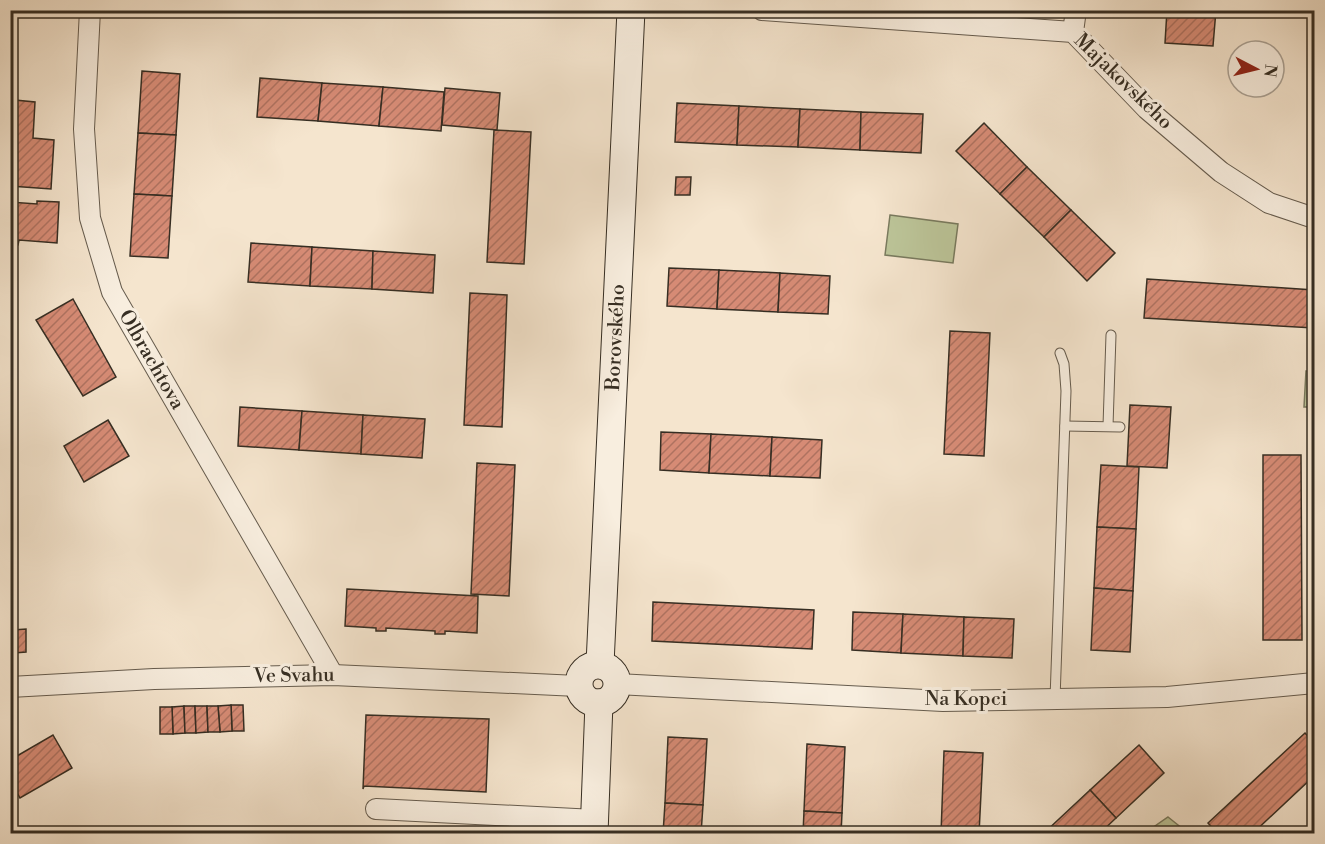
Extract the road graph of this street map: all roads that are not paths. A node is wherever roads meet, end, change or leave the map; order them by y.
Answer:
1 (90, 10) edge
2 (631, 10) edge
3 (762, 10) edge
4 (1076, 10) edge
5 (1073, 32) junction
6 (1314, 218) edge
7 (1111, 335) dead end
8 (1060, 353) dead end
9 (1065, 426) junction
10 (1108, 426) junction
11 (1120, 427) dead end
12 (600, 664) junction
13 (333, 675) junction
14 (1314, 683) edge
15 (578, 686) junction
16 (10, 687) edge
17 (608, 694) junction
18 (1055, 699) junction
19 (376, 809) dead end
20 (595, 827) edge

1 - 13 street, Olbrachtova
2 - 12 main road, Borovského
3 - 5 street, Majakovského
4 - 5 street
5 - 6 street, Majakovského
7 - 10 lane
8 - 9 lane
9 - 10 lane
9 - 18 lane
10 - 11 lane
12 - 15 main road
12 - 17 main road
13 - 15 street, Ve Svahu
13 - 16 street, Ve Svahu
14 - 18 street, Na Kopci
15 - 17 main road
17 - 18 street, Na Kopci
17 - 20 main road
19 - 20 street

